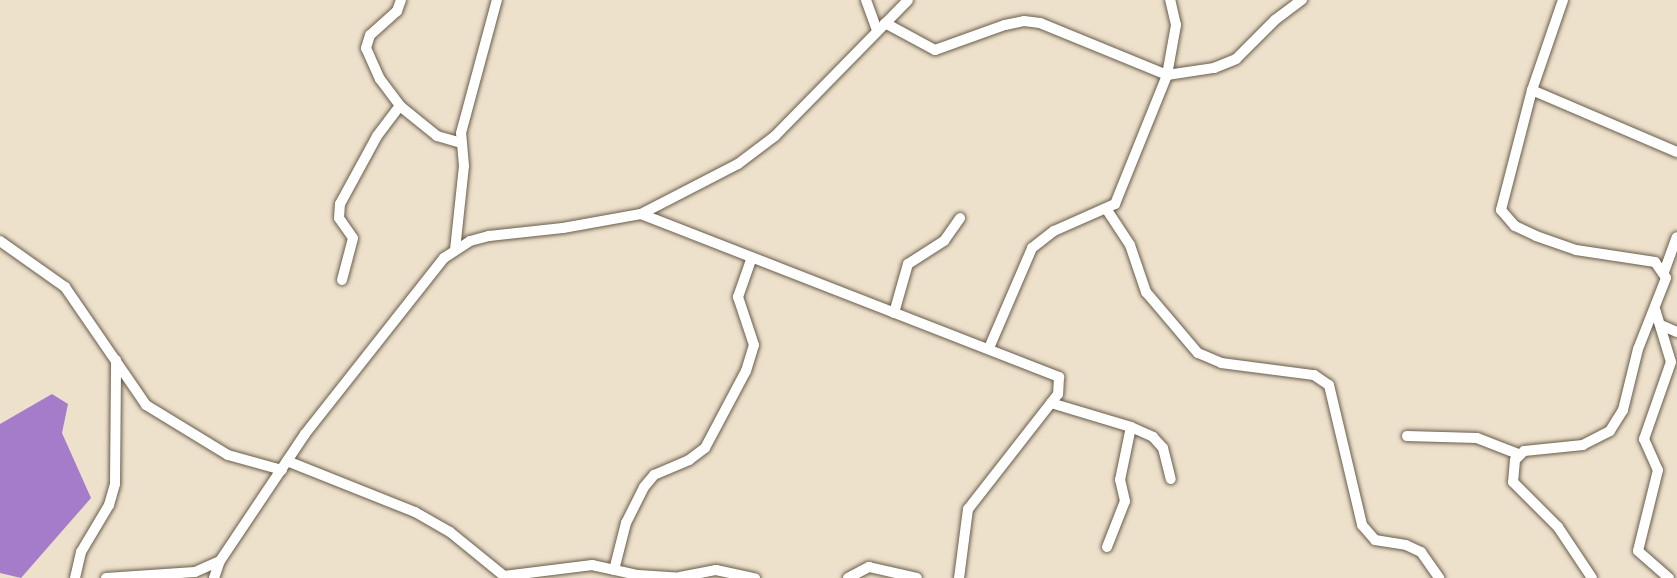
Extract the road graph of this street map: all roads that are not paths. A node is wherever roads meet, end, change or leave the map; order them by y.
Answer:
1 (401, 0) edge
2 (497, 0) edge
3 (866, 0) edge
4 (908, 0) edge
5 (1170, 0) edge
6 (1302, 0) edge
7 (1563, 0) edge
8 (885, 23) junction
9 (877, 32) junction
10 (1167, 75) junction
11 (1532, 90) junction
12 (400, 106) junction
13 (461, 143) junction
14 (1677, 152) edge
15 (1107, 210) junction
16 (641, 214) junction
17 (960, 218) dead end
18 (1677, 237) edge
19 (0, 241) edge
20 (455, 250) junction
21 (752, 257) junction
22 (1664, 272) junction
23 (342, 280) dead end
24 (1655, 309) junction
25 (894, 313) junction
26 (1661, 326) junction
27 (1677, 332) edge
28 (989, 348) junction
29 (116, 360) junction
30 (1051, 404) junction
31 (1131, 427) junction
32 (1407, 436) dead end
33 (1518, 454) junction
34 (285, 465) junction
35 (1172, 479) dead end
36 (1107, 547) dead end
37 (220, 561) junction
38 (614, 570) junction
39 (682, 577) edge
40 (75, 578) edge
41 (106, 578) edge
42 (214, 578) edge
43 (755, 578) edge
44 (848, 578) edge
45 (917, 578) edge
46 (959, 578) edge
47 (1439, 578) edge
48 (1592, 578) edge
49 (1669, 578) edge

1 - 12 street
2 - 13 street
3 - 9 street
4 - 8 street
5 - 10 street
6 - 10 street
7 - 11 street
8 - 9 street
8 - 10 street
9 - 16 street
10 - 15 street
11 - 14 street
11 - 22 street
12 - 13 street
12 - 23 street
13 - 20 street
15 - 28 street
15 - 47 street
16 - 20 street
16 - 21 street
17 - 25 street
18 - 22 street
19 - 29 street
20 - 34 street
21 - 25 street
21 - 38 street
22 - 24 street
24 - 26 street
24 - 33 street
25 - 28 street
26 - 27 street
26 - 49 street
28 - 30 street
29 - 34 street
29 - 40 street
30 - 31 street
30 - 46 street
31 - 35 street
31 - 36 street
32 - 33 street
33 - 48 street
34 - 37 street
34 - 38 street
37 - 41 street
37 - 42 street
38 - 39 street
39 - 43 street
44 - 45 street

